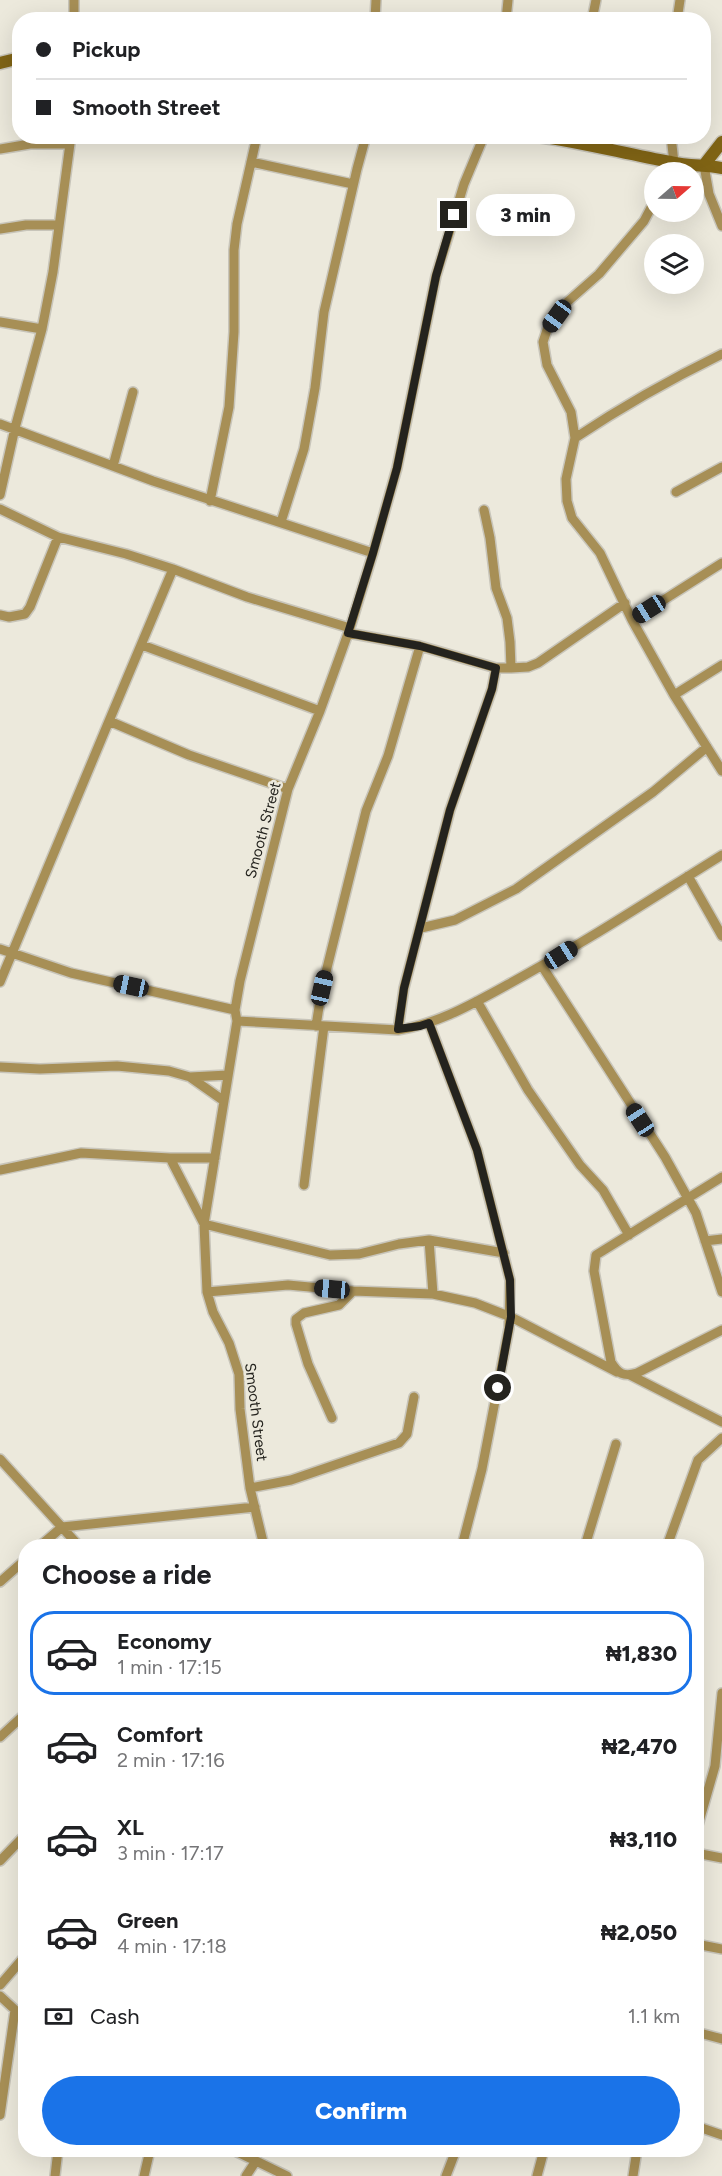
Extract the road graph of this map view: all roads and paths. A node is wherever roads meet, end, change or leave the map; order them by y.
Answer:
1 (722, 142) edge
2 (30, 144) edge
3 (70, 144) edge
4 (255, 144) edge
5 (364, 144) edge
6 (481, 144) edge
7 (589, 144) edge
8 (671, 144) edge
9 (0, 149) edge
10 (250, 162) junction
11 (651, 162) edge
12 (672, 162) edge
13 (704, 165) junction
14 (722, 168) edge
15 (353, 184) junction
16 (644, 221) edge
17 (59, 225) junction
18 (722, 226) edge
19 (0, 230) edge
20 (0, 322) edge
21 (42, 329) junction
22 (722, 354) edge
23 (133, 392) dead end
24 (0, 424) edge
25 (15, 429) junction
26 (575, 438) junction
27 (112, 466) junction
28 (722, 467) edge
29 (676, 492) dead end
30 (0, 495) edge
31 (210, 501) junction
32 (0, 509) edge
33 (484, 510) dead end
34 (281, 522) junction
35 (58, 537) junction
36 (373, 553) junction
37 (722, 563) edge
38 (173, 569) junction
39 (625, 603) junction
40 (0, 615) edge
41 (632, 620) junction
42 (349, 630) junction
43 (142, 645) junction
44 (420, 646) junction
45 (722, 665) edge
46 (496, 668) junction
47 (511, 668) junction
48 (674, 695) junction
49 (320, 711) junction
50 (109, 721) junction
51 (707, 747) junction
52 (721, 768) edge
53 (288, 789) junction
54 (722, 855) edge
55 (688, 876) junction
56 (421, 928) junction
57 (722, 936) edge
58 (0, 950) edge
59 (11, 953) junction
60 (542, 966) junction
61 (0, 982) edge
62 (477, 1001) junction
63 (235, 1010) junction
64 (237, 1021) junction
65 (429, 1023) junction
66 (320, 1026) junction
67 (398, 1029) junction
68 (0, 1068) edge
69 (228, 1075) junction
70 (190, 1077) junction
71 (224, 1101) junction
72 (170, 1158) junction
73 (215, 1158) junction
74 (0, 1170) edge
75 (722, 1177) edge
76 (303, 1185) dead end
77 (688, 1199) junction
78 (204, 1224) junction
79 (629, 1234) junction
80 (722, 1239) edge
81 (429, 1240) junction
82 (705, 1241) junction
83 (504, 1253) junction
84 (353, 1291) junction
85 (207, 1292) junction
86 (722, 1292) edge
87 (433, 1294) junction
88 (511, 1317) junction
89 (722, 1330) edge
90 (617, 1372) junction
91 (630, 1375) junction
92 (414, 1397) dead end
93 (332, 1418) dead end
94 (722, 1422) edge
95 (722, 1438) edge
96 (616, 1444) dead end
97 (0, 1459) edge
98 (250, 1488) junction
99 (255, 1507) junction
100 (62, 1527) junction
101 (48, 1539) edge
102 (72, 1539) edge
103 (262, 1539) edge
104 (464, 1539) edge
105 (587, 1539) edge
106 (670, 1539) edge
107 (18, 1566) edge
108 (0, 1582) edge
109 (722, 1693) edge
110 (18, 1720) edge
111 (0, 1737) edge
112 (719, 1767) edge
113 (704, 1809) edge
114 (18, 1842) edge
115 (704, 1855) edge
116 (722, 1858) edge
117 (0, 1861) edge
118 (704, 1946) edge
119 (722, 1949) edge
120 (18, 1964) edge
121 (0, 1985) edge
122 (0, 1996) edge
123 (15, 2010) junction
124 (18, 2013) edge
125 (704, 2034) edge
126 (722, 2038) edge
127 (0, 2115) edge
128 (704, 2129) edge
129 (722, 2135) edge
130 (57, 2157) edge
131 (148, 2157) edge
132 (248, 2157) edge
133 (453, 2157) edge
134 (542, 2157) edge
135 (636, 2157) edge
136 (256, 2161) junction
137 (55, 2176) edge
138 (144, 2176) edge
139 (246, 2176) edge
140 (287, 2176) edge
141 (446, 2176) edge
142 (537, 2176) edge
143 (633, 2176) edge

1 - 13 street
2 - 9 street
3 - 17 street
4 - 10 street
5 - 15 street
6 - 36 street, Smooth Street
7 - 11 street
8 - 12 street
10 - 15 street
10 - 31 street
13 - 14 street
13 - 18 street
15 - 34 street
16 - 26 street
17 - 19 street
17 - 21 street
20 - 21 street
21 - 25 street
22 - 26 street
23 - 27 street
24 - 25 street
25 - 27 street
25 - 30 street
26 - 39 street
27 - 31 street
28 - 29 street
31 - 34 street
32 - 35 street
33 - 47 street
34 - 36 street
35 - 38 street
35 - 40 street
36 - 42 street, Smooth Street
37 - 41 street
38 - 42 street
38 - 43 street
39 - 41 street
39 - 47 street
41 - 48 street
42 - 44 street
42 - 49 street, Smooth Street
43 - 49 street
43 - 50 street
44 - 46 street
44 - 66 street
45 - 48 street
46 - 47 street
46 - 56 street
48 - 51 street
49 - 53 street, Smooth Street
50 - 53 street
50 - 59 street
51 - 52 street
51 - 56 street
53 - 63 street, Smooth Street
54 - 55 street
55 - 57 street
55 - 60 street
56 - 67 street
58 - 59 street
59 - 61 street
59 - 63 street
60 - 62 street
60 - 77 street
62 - 65 street
62 - 79 street
63 - 64 street, Smooth Street
64 - 66 street
64 - 69 street, Smooth Street
65 - 67 street
65 - 83 street
66 - 67 street
66 - 76 street
68 - 70 street
69 - 70 street
69 - 71 street, Smooth Street
70 - 71 street
71 - 73 street, Smooth Street
72 - 73 street
72 - 74 street
72 - 78 street
73 - 78 street, Smooth Street
75 - 77 street
77 - 79 street
77 - 82 street
78 - 81 street
78 - 85 street, Smooth Street
79 - 90 street
80 - 82 street
81 - 83 street
81 - 87 street
82 - 86 street
83 - 88 street
84 - 85 street
84 - 87 street
84 - 93 street
85 - 98 street, Smooth Street
87 - 88 street
88 - 90 street
88 - 104 street
89 - 91 street
90 - 91 street
91 - 94 street
92 - 98 street
95 - 106 street
96 - 105 street
97 - 100 street
98 - 99 street, Smooth Street
99 - 100 street
99 - 103 street, Smooth Street
100 - 101 street
100 - 102 street
107 - 108 street
109 - 112 street
110 - 111 street
112 - 113 street
114 - 117 street
115 - 116 street
118 - 119 street
120 - 121 street
122 - 123 street
123 - 124 street
123 - 127 street
125 - 126 street
128 - 129 street
130 - 137 street
131 - 138 street
132 - 136 street
133 - 141 street
134 - 142 street
135 - 143 street
136 - 139 street
136 - 140 street

